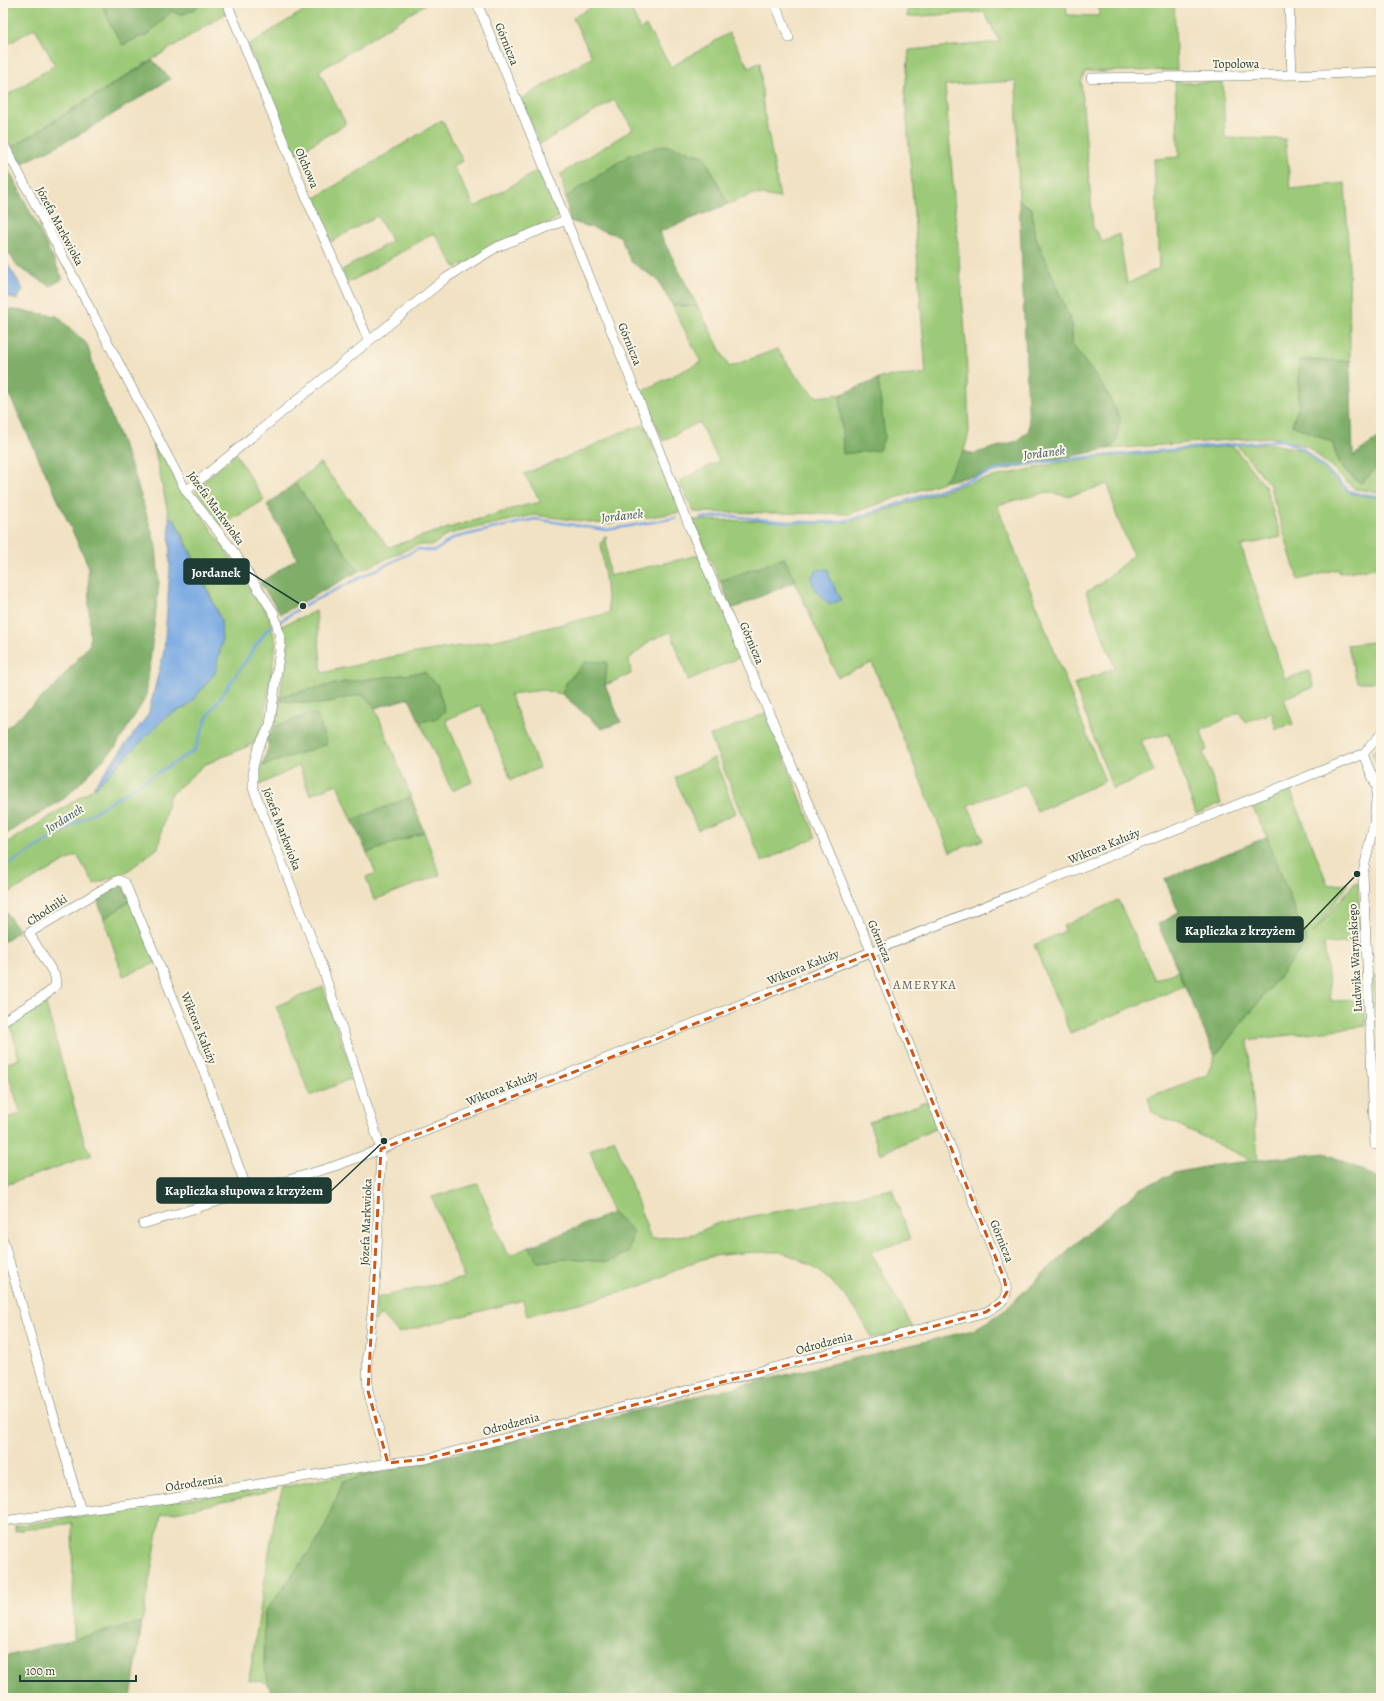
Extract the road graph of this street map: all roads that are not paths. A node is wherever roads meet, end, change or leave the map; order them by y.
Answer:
1 (227, 3) edge
2 (477, 3) edge
3 (775, 3) edge
4 (1289, 3) edge
5 (790, 38) dead end
6 (1381, 72) edge
7 (1292, 75) junction
8 (1091, 78) dead end
9 (3, 143) edge
10 (566, 220) junction
11 (369, 341) junction
12 (186, 491) junction
13 (1381, 734) edge
14 (1363, 754) junction
15 (118, 880) joint
16 (872, 953) junction
17 (3, 1021) edge
18 (1378, 1145) edge
19 (381, 1149) junction
20 (248, 1192) junction
21 (143, 1224) dead end
22 (3, 1240) edge
23 (1007, 1292) joint
24 (388, 1463) junction
25 (81, 1511) junction
26 (3, 1521) edge

1 - 11 street, Olchowa
2 - 10 street, Górnicza
3 - 5 street
4 - 7 street
6 - 7 street, Topolowa
7 - 8 street, Topolowa
9 - 12 street, Józefa Markwioka
10 - 11 street
10 - 16 street, Górnicza
11 - 12 street
12 - 19 street, Józefa Markwioka
13 - 14 street
14 - 16 street, Wiktora Kałuży
14 - 18 street, Ludwika Waryńskiego
15 - 17 street, Chodniki
15 - 20 street, Wiktora Kałuży
16 - 19 street, Wiktora Kałuży
16 - 23 street, Górnicza
19 - 20 street, Wiktora Kałuży
19 - 24 street, Józefa Markwioka
20 - 21 street, Wiktora Kałuży
22 - 25 street
23 - 24 street, Odrodzenia
24 - 25 street, Odrodzenia
25 - 26 street, Odrodzenia

